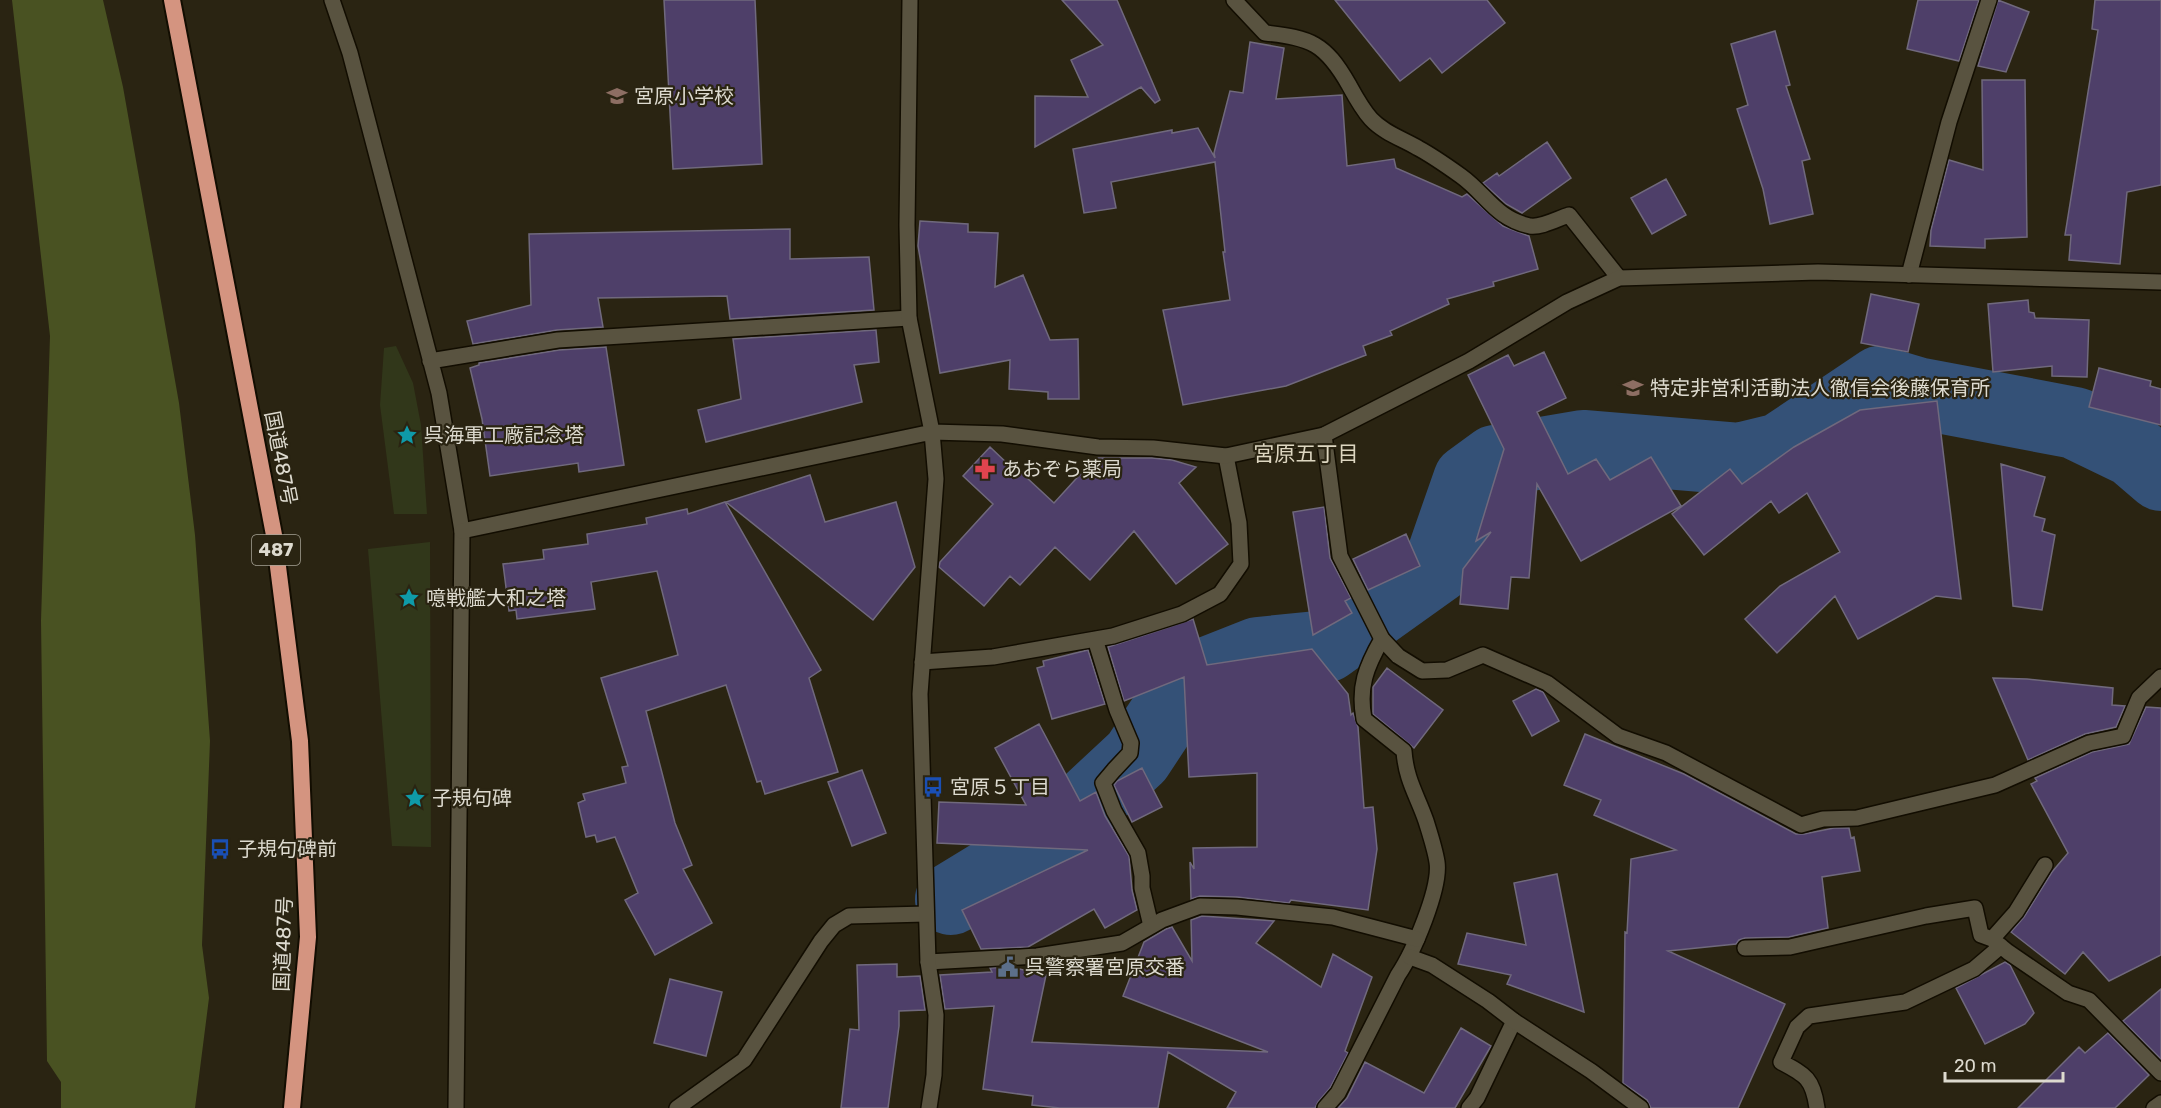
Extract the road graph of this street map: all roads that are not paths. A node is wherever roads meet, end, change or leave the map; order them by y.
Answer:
1 (172, 0) edge
2 (332, 0) edge
3 (910, 0) edge
4 (1234, 0) edge
5 (1989, 0) edge
6 (1909, 275) junction
7 (1619, 278) junction
8 (2161, 282) edge
9 (909, 318) junction
10 (430, 361) junction
11 (932, 432) junction
12 (1324, 435) junction
13 (1226, 456) junction
14 (462, 531) junction
15 (1095, 639) junction
16 (1382, 639) junction
17 (922, 662) junction
18 (2161, 677) edge
19 (2045, 865) dead end
20 (926, 914) junction
21 (1151, 926) junction
22 (1417, 939) junction
23 (1996, 942) junction
24 (1745, 948) dead end
25 (1410, 957) junction
26 (928, 962) junction
27 (1514, 1020) junction
28 (2161, 1073) edge
29 (2161, 1103) edge
30 (292, 1108) edge
31 (456, 1108) edge
32 (677, 1108) edge
33 (929, 1108) edge
34 (1325, 1108) edge
35 (1469, 1108) edge
36 (1641, 1108) edge
37 (1817, 1108) edge
38 (2154, 1108) edge

1 - 30 highway, 国道487号 / 487
2 - 10 street
3 - 9 street
4 - 7 street
5 - 6 street
6 - 7 street
6 - 8 street
7 - 12 street
9 - 10 street
9 - 11 street
10 - 14 street
11 - 13 street
11 - 14 street
11 - 17 street
12 - 13 street
12 - 16 street
13 - 15 street
14 - 31 street
15 - 17 street
15 - 21 street
16 - 18 street
16 - 22 street
17 - 20 street
19 - 23 street
20 - 26 street
20 - 32 street
21 - 22 street
21 - 26 street
22 - 25 street
23 - 24 street
23 - 28 street
23 - 37 street
25 - 27 street
25 - 34 street
26 - 33 street
27 - 35 street
27 - 36 street
29 - 38 street

